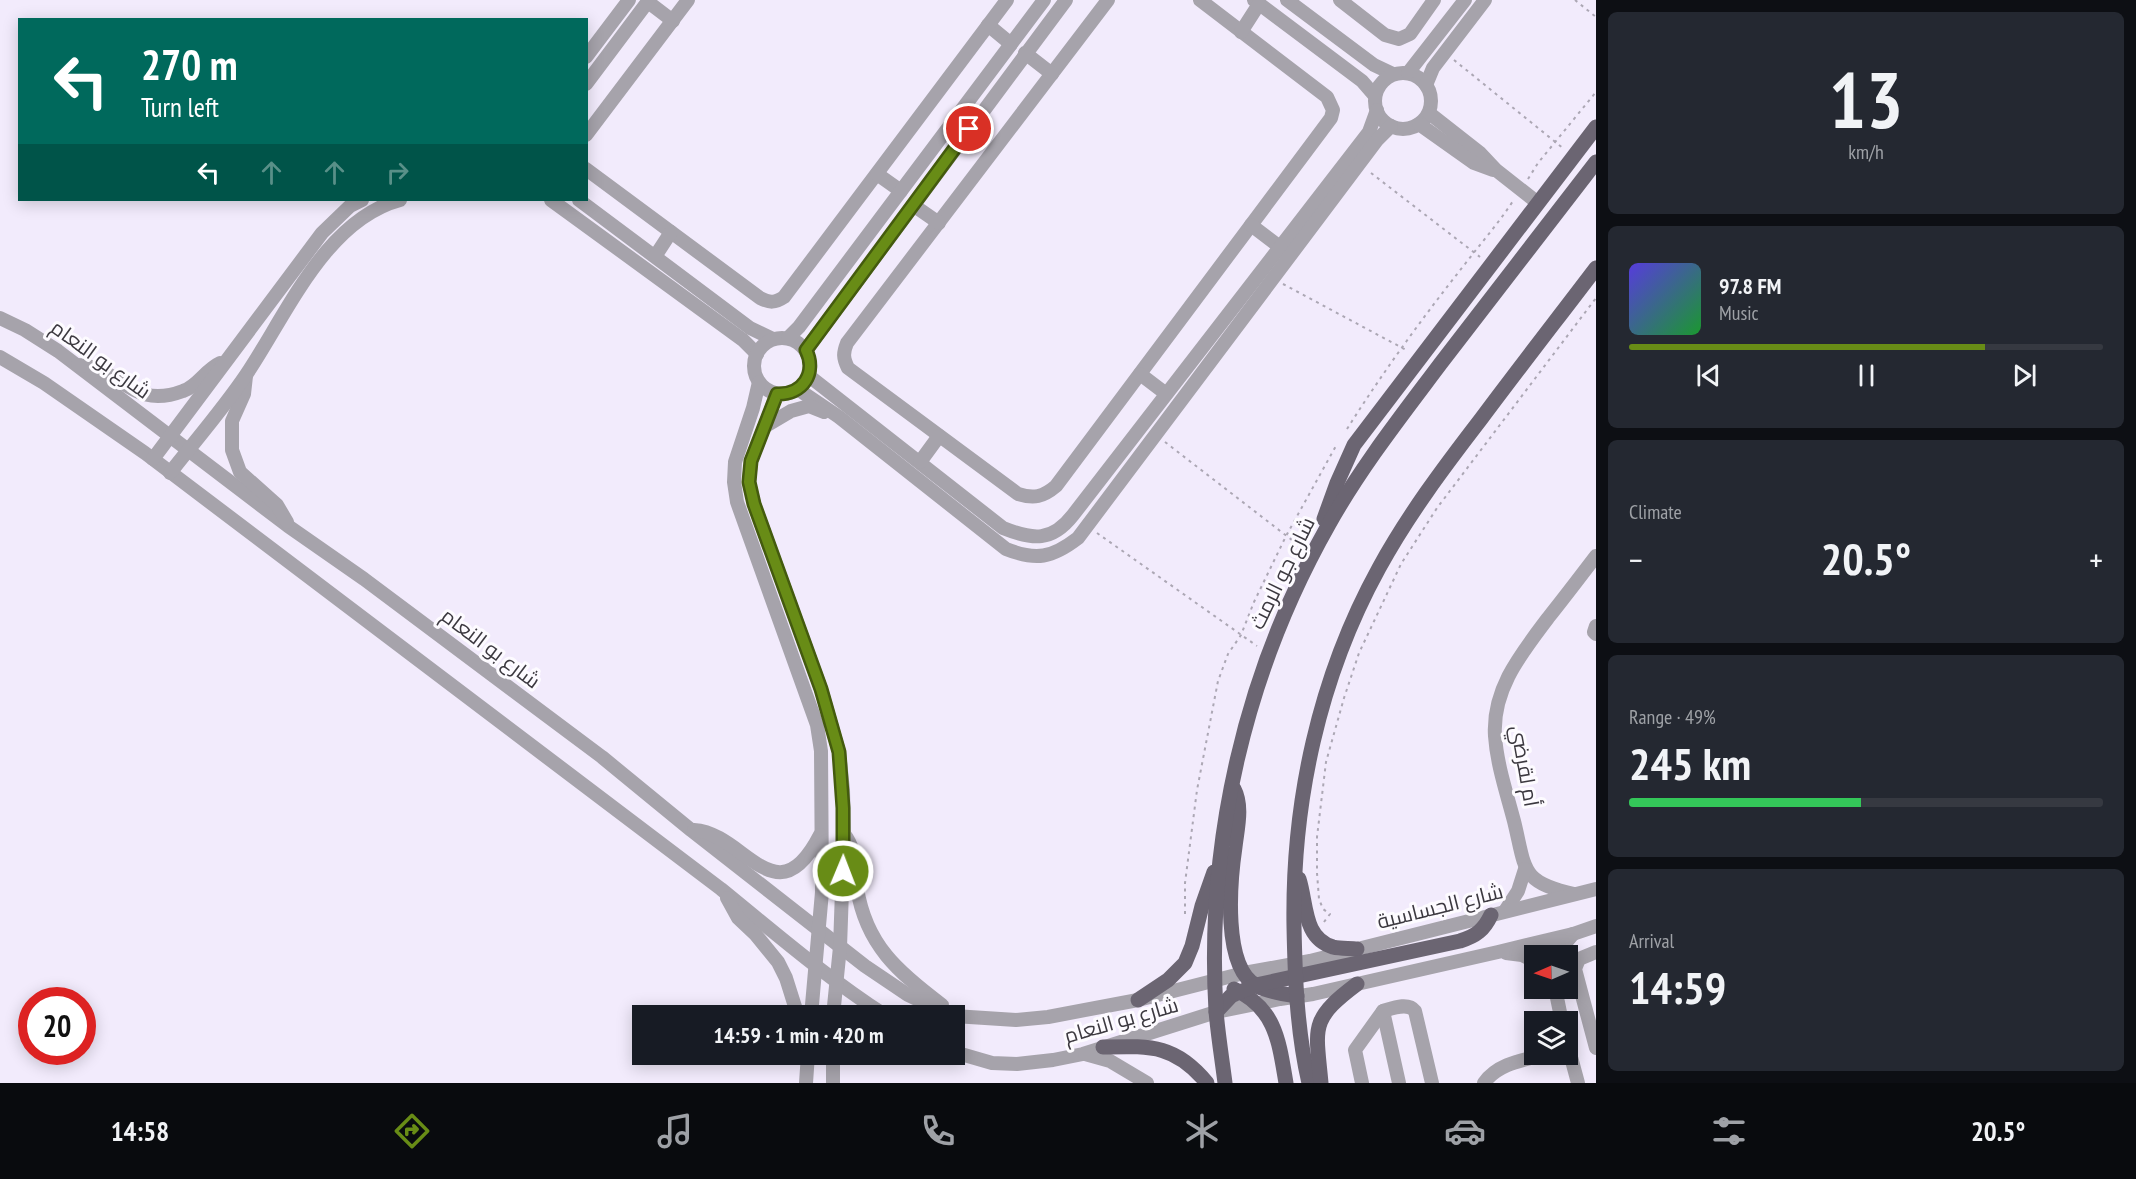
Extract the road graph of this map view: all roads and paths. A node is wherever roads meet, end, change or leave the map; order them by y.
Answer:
1 (629, 0) edge
2 (688, 0) edge
3 (1007, 0) edge
4 (1044, 0) edge
5 (1065, 0) edge
6 (1108, 0) edge
7 (1200, 0) edge
8 (1287, 0) edge
9 (1340, 0) edge
10 (1434, 0) edge
11 (1465, 0) edge
12 (1485, 0) edge
13 (1575, 0) edge
14 (648, 1) edge
15 (1257, 2) edge
16 (1596, 17) edge
17 (673, 21) junction
18 (988, 25) junction
19 (1241, 32) junction
20 (1011, 44) junction
21 (1025, 53) junction
22 (1445, 53) junction
23 (588, 54) edge
24 (1408, 73) junction
25 (1052, 74) junction
26 (1393, 74) junction
27 (588, 81) edge
28 (1426, 85) junction
29 (1375, 96) junction
30 (1377, 110) junction
31 (1429, 113) junction
32 (1419, 124) junction
33 (1391, 126) junction
34 (1596, 127) edge
35 (588, 132) edge
36 (1574, 156) junction
37 (1596, 162) edge
38 (1359, 164) junction
39 (588, 170) edge
40 (1496, 170) junction
41 (877, 174) junction
42 (900, 191) junction
43 (360, 201) edge
44 (398, 201) edge
45 (552, 201) edge
46 (580, 201) edge
47 (1538, 203) junction
48 (913, 205) junction
49 (939, 223) junction
50 (1251, 225) junction
51 (671, 232) junction
52 (1280, 247) junction
53 (656, 255) junction
54 (1491, 265) junction
55 (1596, 267) edge
56 (1272, 279) junction
57 (1596, 298) edge
58 (0, 318) edge
59 (788, 338) junction
60 (773, 339) junction
61 (806, 350) junction
62 (756, 354) junction
63 (0, 357) edge
64 (1420, 358) junction
65 (228, 361) junction
66 (77, 365) junction
67 (1140, 374) junction
68 (246, 375) junction
69 (809, 376) junction
70 (759, 382) junction
71 (799, 390) junction
72 (1166, 393) junction
73 (777, 394) junction
74 (838, 417) junction
75 (764, 427) junction
76 (1156, 435) junction
77 (170, 436) junction
78 (939, 436) junction
79 (188, 450) junction
80 (153, 459) junction
81 (920, 462) junction
82 (170, 473) junction
83 (288, 526) junction
84 (1088, 526) junction
85 (1312, 555) junction
86 (1596, 556) edge
87 (1596, 626) edge
88 (1596, 634) edge
89 (1268, 654) junction
90 (1232, 783) junction
91 (691, 830) junction
92 (821, 833) junction
93 (844, 834) junction
94 (1221, 849) junction
95 (1294, 864) junction
96 (1525, 869) junction
97 (721, 889) junction
98 (1596, 889) edge
99 (1576, 894) junction
100 (1498, 913) junction
101 (1596, 926) edge
102 (819, 930) junction
103 (1573, 934) junction
104 (1315, 937) junction
105 (1564, 945) edge
106 (840, 947) junction
107 (1357, 949) junction
108 (1498, 952) junction
109 (1596, 952) edge
110 (1524, 956) edge
111 (815, 965) junction
112 (1295, 971) junction
113 (1244, 973) junction
114 (835, 980) junction
115 (1216, 980) junction
116 (1357, 984) junction
117 (1256, 985) junction
118 (1238, 991) junction
119 (1297, 996) junction
120 (1138, 1000) junction
121 (1256, 1003) junction
122 (795, 1005) edge
123 (812, 1005) edge
124 (834, 1005) edge
125 (870, 1005) edge
126 (930, 1005) edge
127 (941, 1005) edge
128 (1383, 1011) junction
129 (1216, 1012) junction
130 (965, 1017) edge
131 (1103, 1047) junction
132 (1596, 1048) edge
133 (1083, 1053) junction
134 (965, 1055) edge
135 (1524, 1060) edge
136 (805, 1065) edge
137 (807, 1065) edge
138 (834, 1065) edge
139 (1573, 1065) edge
140 (806, 1081) edge
141 (833, 1083) edge
142 (1147, 1083) edge
143 (1207, 1083) edge
144 (1225, 1083) edge
145 (1286, 1083) edge
146 (1309, 1083) edge
147 (1321, 1083) edge
148 (1362, 1083) edge
149 (1399, 1083) edge
150 (1432, 1083) edge
151 (1484, 1083) edge
152 (1578, 1083) edge

1 - 23 street
2 - 17 street
3 - 18 street
4 - 20 street
5 - 21 street
6 - 25 street
7 - 19 street
8 - 26 street
9 - 10 street
11 - 24 street
12 - 22 street
13 - 16 path
14 - 17 street
14 - 27 street
15 - 19 street
15 - 29 street
17 - 35 street
18 - 20 street
18 - 41 street
19 - 50 street
20 - 42 street
21 - 25 street
21 - 48 street
22 - 28 street
22 - 36 path
24 - 26 street
24 - 28 street
25 - 49 street
26 - 29 street
28 - 31 street
29 - 30 street
30 - 33 street
30 - 52 street
31 - 32 street
31 - 40 street
32 - 33 street
32 - 40 street
33 - 38 street
34 - 36 main road
36 - 47 main road
37 - 85 main road, شارع جو الرمث
38 - 54 path
38 - 56 street
39 - 51 street
40 - 47 street
41 - 42 street
41 - 51 street
42 - 59 street
43 - 65 street
44 - 68 street
45 - 62 street
46 - 53 street
47 - 54 main road
48 - 49 street
48 - 61 street
49 - 78 street
50 - 52 street
50 - 67 street
51 - 53 street
52 - 72 street
53 - 60 street
54 - 64 main road
55 - 95 main road
56 - 64 path
56 - 76 street
57 - 104 path
58 - 66 street, شارع بو النعام
59 - 60 street
59 - 61 street
60 - 62 street
61 - 69 street
62 - 70 street
63 - 80 street
64 - 85 main road
65 - 66 street
65 - 77 street
66 - 77 street, شارع بو النعام
67 - 72 street
67 - 78 street
68 - 79 street
68 - 83 street
69 - 71 street
69 - 81 street
70 - 73 street
70 - 92 street
71 - 73 street
71 - 74 street
72 - 81 street
73 - 75 street
74 - 75 street
74 - 84 street
75 - 93 street
76 - 84 street
76 - 85 path
77 - 79 street, شارع بو النعام
77 - 80 street
78 - 81 street
79 - 82 street
79 - 83 street, شارع بو النعام
80 - 82 street
82 - 97 street
83 - 91 street, شارع بو النعام
84 - 89 path
85 - 89 main road, شارع جو الرمث
86 - 96 street, أم لقرضي
87 - 88 street
89 - 90 main road, شارع جو الرمث
90 - 94 main road, شارع جو الرمث
90 - 113 main road
91 - 92 street
91 - 102 street, شارع بو النعام
92 - 102 street
93 - 106 street
93 - 127 street
94 - 115 main road, شارع جو الرمث
94 - 120 main road
95 - 104 main road
95 - 112 main road
96 - 99 street
96 - 100 street
97 - 111 street
97 - 122 street
98 - 99 street, شارع الجساسية
99 - 100 street, شارع الجساسية
100 - 107 street, شارع الجساسية
100 - 112 main road
101 - 103 street
102 - 106 street, شارع بو النعام
102 - 111 street
103 - 105 street
103 - 108 street
104 - 107 main road
106 - 114 street
106 - 126 street, شارع بو النعام
107 - 112 street, شارع الجساسية
108 - 110 street
108 - 116 street
109 - 132 street
111 - 114 street
111 - 123 street
112 - 113 street, شارع بو النعام
112 - 117 main road
112 - 119 main road
113 - 115 street, شارع بو النعام
113 - 117 main road
114 - 124 street
114 - 125 street
115 - 118 main road
115 - 120 street, شارع بو النعام
115 - 129 main road, شارع جو الرمث
116 - 119 street
116 - 147 main road
117 - 118 main road
117 - 119 main road
118 - 121 main road
118 - 129 main road
119 - 121 street, شارع بو النعام
119 - 146 main road
120 - 130 street, شارع بو النعام
121 - 129 street, شارع بو النعام
121 - 145 main road
128 - 148 street
128 - 149 street
128 - 150 street
129 - 131 street, شارع بو النعام
129 - 144 main road, شارع جو الرمث
131 - 133 street, شارع بو النعام
131 - 143 main road
133 - 134 street, شارع بو النعام
133 - 142 street
135 - 151 street
136 - 140 street
137 - 140 street
138 - 141 street
139 - 152 street

